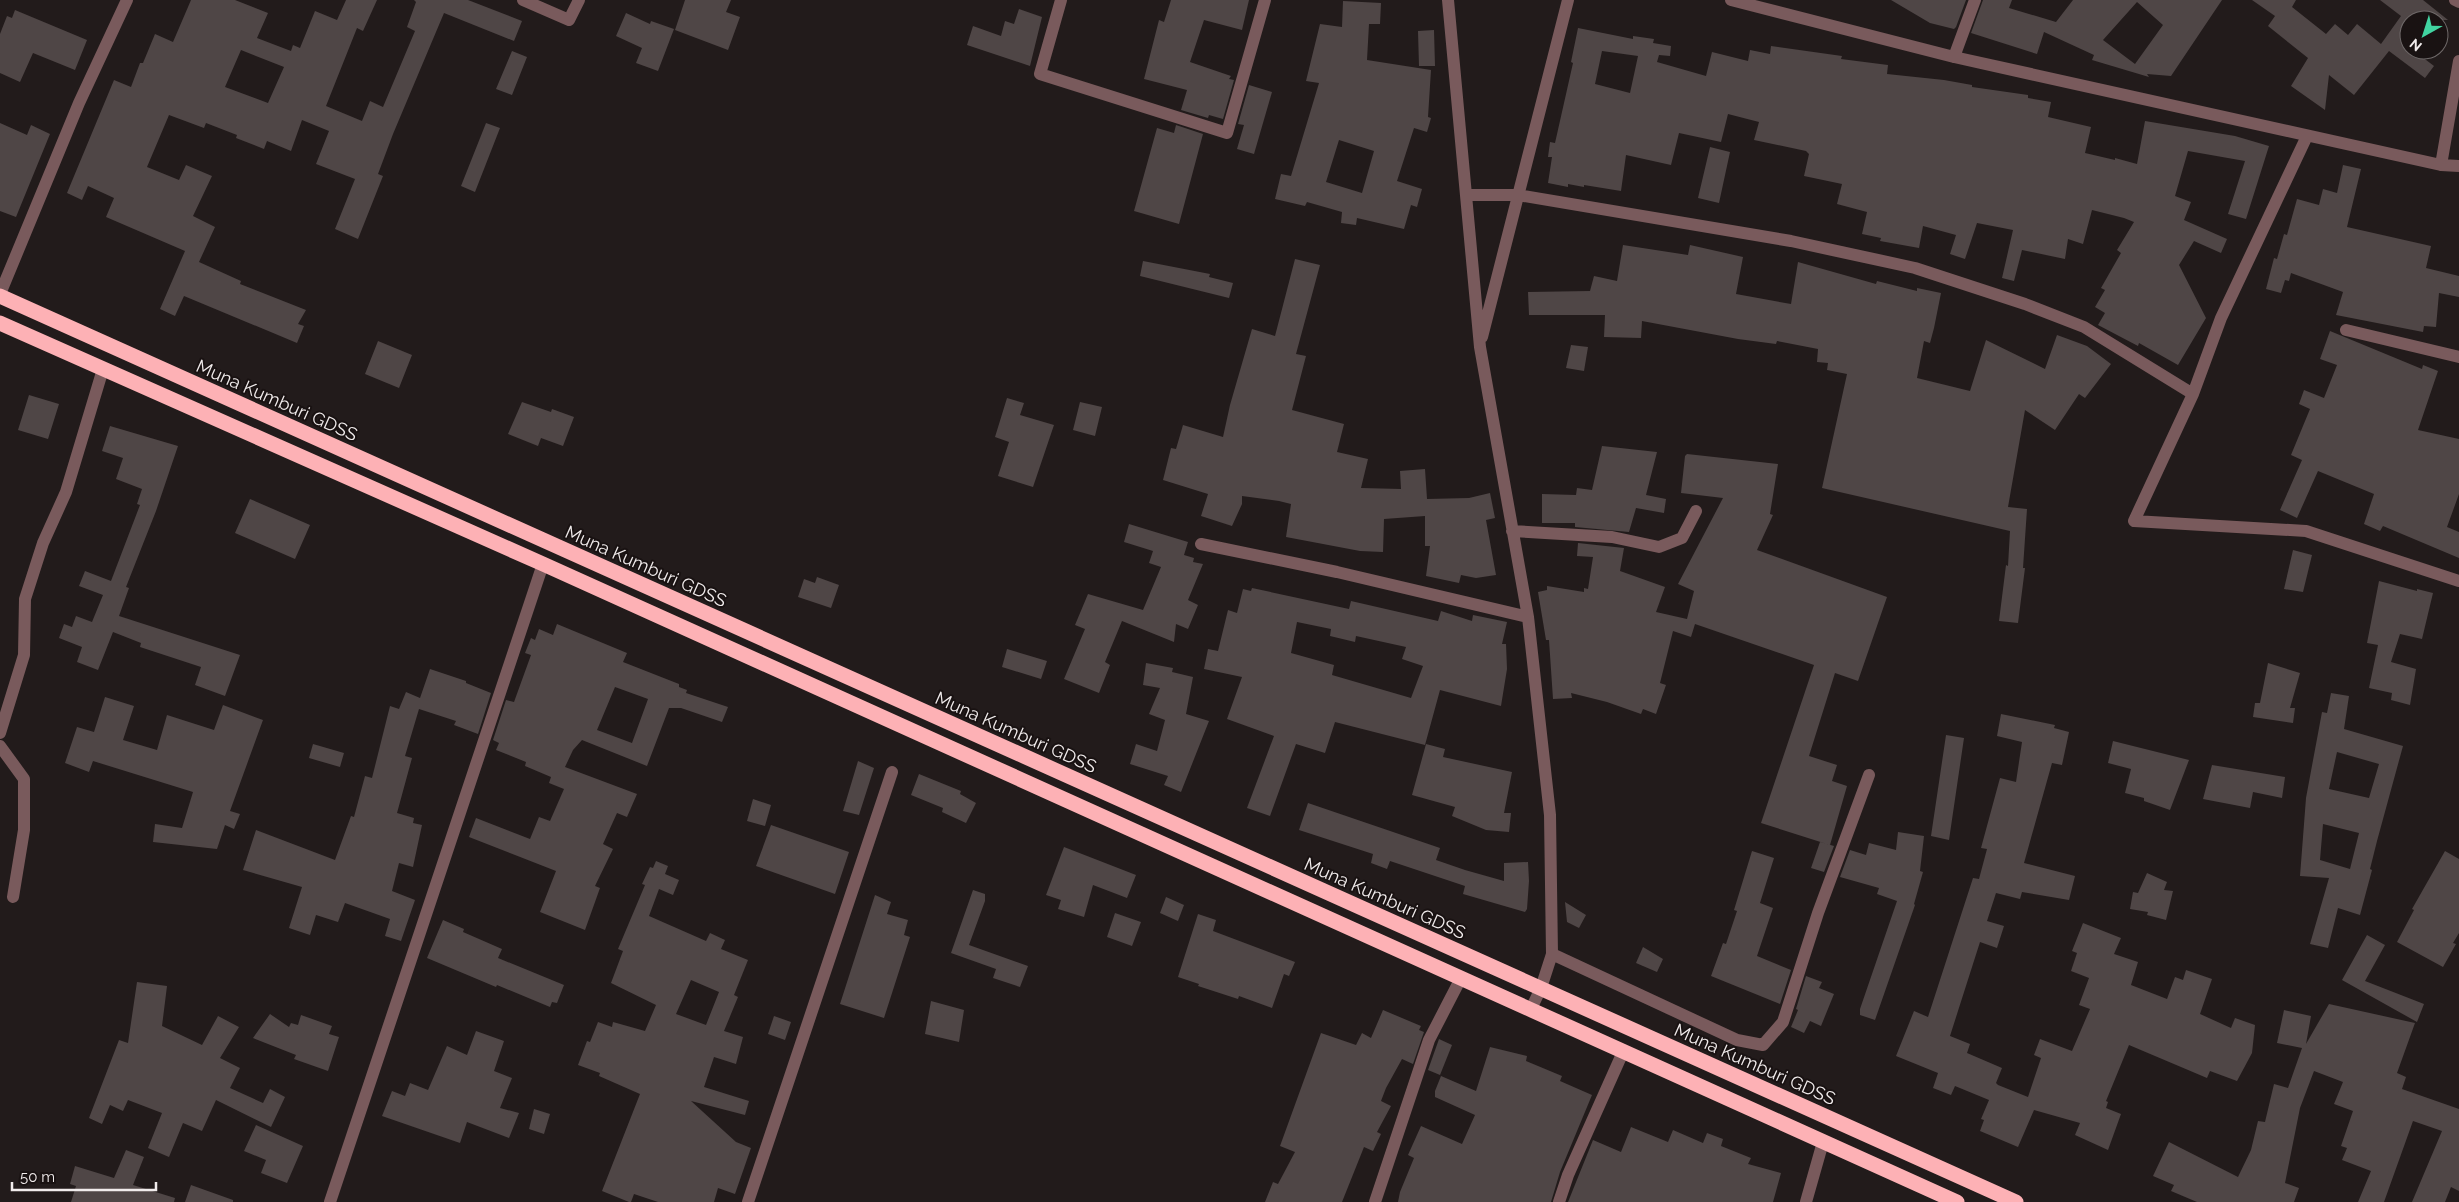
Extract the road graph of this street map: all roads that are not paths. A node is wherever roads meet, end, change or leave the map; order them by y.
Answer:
1 (127, 0) edge
2 (523, 0) edge
3 (579, 0) edge
4 (1061, 0) edge
5 (1265, 0) edge
6 (1448, 0) edge
7 (1568, 0) edge
8 (1731, 0) edge
9 (1974, 0) edge
10 (2455, 0) edge
11 (2459, 2) edge
12 (1954, 57) junction
13 (2459, 61) edge
14 (2307, 136) junction
15 (2442, 165) junction
16 (2459, 166) edge
17 (1466, 195) junction
18 (1518, 195) junction
19 (0, 295) edge
20 (0, 323) edge
21 (2346, 330) dead end
22 (1480, 347) junction
23 (2459, 358) edge
24 (103, 369) junction
25 (2193, 394) junction
26 (1696, 511) dead end
27 (1512, 531) junction
28 (1201, 544) dead end
29 (543, 564) junction
30 (2459, 580) edge
31 (1528, 617) junction
32 (0, 733) edge
33 (0, 746) edge
34 (892, 772) dead end
35 (1869, 776) dead end
36 (13, 897) dead end
37 (1552, 954) junction
38 (1460, 978) junction
39 (1541, 988) junction
40 (1531, 1009) junction
41 (1623, 1052) junction
42 (1823, 1142) junction
43 (330, 1202) edge
44 (748, 1202) edge
45 (1375, 1202) edge
46 (1559, 1202) edge
47 (1806, 1202) edge
48 (1957, 1202) edge
49 (2016, 1202) edge

1 - 19 street
2 - 3 street
4 - 5 street
6 - 17 street
7 - 18 street
8 - 12 street
9 - 12 street
10 - 11 street
12 - 14 street
13 - 15 street
14 - 15 street
14 - 25 street
15 - 16 street
17 - 18 street
17 - 22 street
18 - 22 street
18 - 25 street
19 - 39 highway, Muna Kumburi GDSS
20 - 24 highway
21 - 23 street
22 - 27 street
24 - 29 highway
24 - 32 street
25 - 30 street
26 - 27 street
27 - 31 street
28 - 31 street
29 - 38 highway
29 - 43 street
31 - 37 street
33 - 36 street
34 - 44 street
35 - 37 street
37 - 39 street
38 - 40 highway
38 - 45 street
39 - 40 street
39 - 49 highway, Muna Kumburi GDSS
40 - 41 highway
41 - 42 highway
41 - 46 street
42 - 47 street
42 - 48 highway

